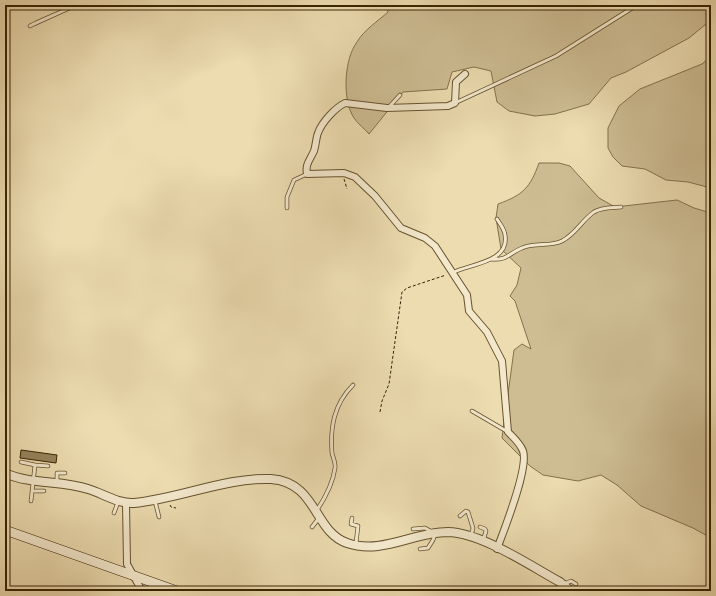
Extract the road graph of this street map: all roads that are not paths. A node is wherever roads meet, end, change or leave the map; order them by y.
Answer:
1 (76, 5) edge
2 (637, 5) edge
3 (30, 26) dead end
4 (465, 74) dead end
5 (400, 95) dead end
6 (454, 103) junction
7 (387, 108) junction
8 (307, 174) junction
9 (621, 206) dead end
10 (287, 208) dead end
11 (497, 219) dead end
12 (491, 259) junction
13 (452, 273) junction
14 (353, 385) dead end
15 (472, 411) dead end
16 (508, 432) junction
17 (21, 462) dead end
18 (35, 465) junction
19 (48, 466) dead end
20 (5, 473) edge
21 (65, 473) dead end
22 (32, 480) junction
23 (57, 483) junction
24 (32, 490) junction
25 (44, 490) dead end
26 (155, 499) junction
27 (31, 501) dead end
28 (122, 502) junction
29 (114, 513) dead end
30 (318, 514) junction
31 (460, 516) dead end
32 (159, 517) dead end
33 (352, 518) dead end
34 (312, 527) dead end
35 (480, 527) dead end
36 (413, 529) dead end
37 (5, 530) edge
38 (433, 534) junction
39 (471, 536) junction
40 (483, 541) junction
41 (355, 545) junction
42 (420, 549) dead end
43 (498, 549) junction
44 (132, 575) junction
45 (573, 588) edge
46 (142, 591) edge
47 (177, 591) edge

1 - 3 lane
2 - 6 lane
4 - 6 street
5 - 7 lane
6 - 7 street
7 - 8 street
8 - 10 lane
8 - 13 street
9 - 12 lane
11 - 12 lane
12 - 13 lane
13 - 16 street
14 - 30 lane
15 - 16 lane
16 - 43 street
17 - 18 lane
18 - 19 lane
18 - 22 lane
20 - 22 street
21 - 23 lane
22 - 23 street
22 - 24 lane
23 - 28 street
24 - 25 lane
24 - 27 lane
26 - 28 street
26 - 30 street
26 - 32 lane
28 - 29 lane
28 - 44 street
30 - 34 lane
30 - 41 street
31 - 39 lane
33 - 41 lane
35 - 40 lane
36 - 38 lane
37 - 44 main road
38 - 39 street
38 - 41 street
38 - 42 lane
39 - 40 street
40 - 43 street
43 - 45 street
44 - 46 street
44 - 47 main road

